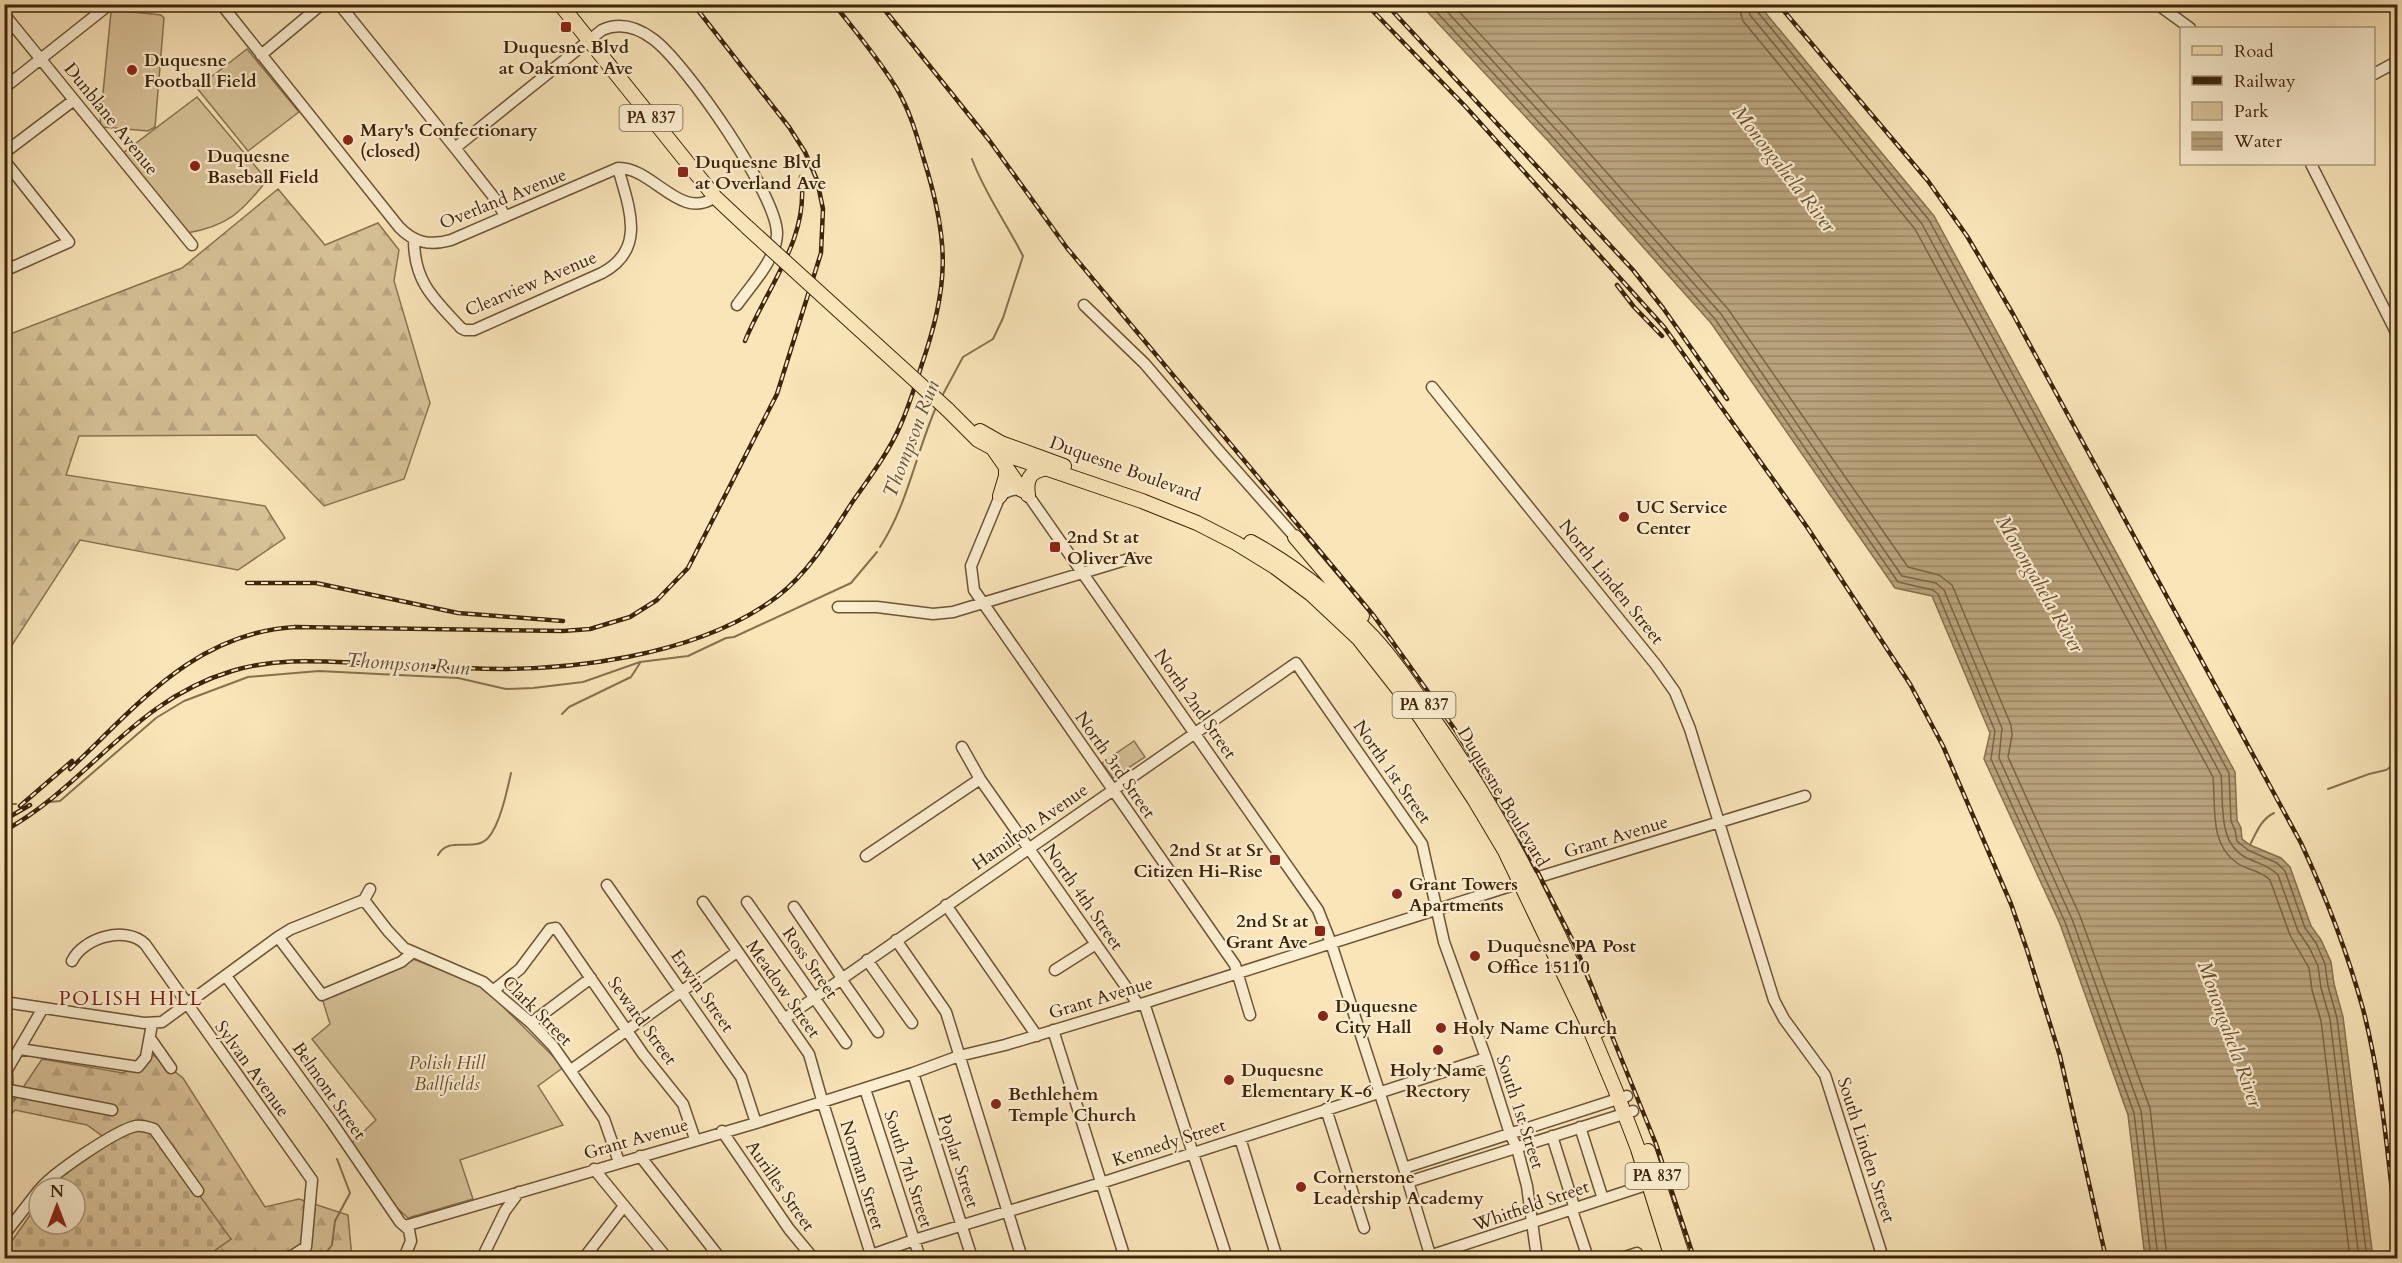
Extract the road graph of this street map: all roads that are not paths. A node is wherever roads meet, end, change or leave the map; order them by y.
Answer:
1 (110, 4) edge
2 (221, 4) edge
3 (322, 4) edge
4 (339, 4) edge
5 (560, 4) edge
6 (2157, 4) edge
7 (4, 14) edge
8 (2189, 27) edge
9 (588, 39) junction
10 (261, 55) junction
11 (41, 59) junction
12 (2397, 61) edge
13 (2375, 73) edge
14 (4, 88) edge
15 (74, 100) junction
16 (455, 148) junction
17 (4, 153) edge
18 (4, 160) edge
19 (2312, 165) edge
20 (618, 168) junction
21 (716, 197) junction
22 (505, 216) junction
23 (414, 240) junction
24 (192, 244) dead end
25 (4, 271) edge
26 (1084, 305) dead end
27 (737, 306) dead end
28 (2397, 336) edge
29 (1432, 387) dead end
30 (962, 423) junction
31 (993, 449) junction
32 (1006, 467) junction
33 (1044, 469) junction
34 (1025, 492) junction
35 (1000, 496) junction
36 (1295, 537) junction
37 (1132, 558) dead end
38 (1278, 563) junction
39 (1082, 573) junction
40 (983, 604) junction
41 (838, 607) dead end
42 (1296, 663) joint
43 (1397, 664) junction
44 (1393, 681) junction
45 (1195, 732) junction
46 (962, 747) dead end
47 (980, 779) junction
48 (1112, 789) junction
49 (1805, 796) dead end
50 (1719, 823) junction
51 (1029, 848) junction
52 (866, 856) dead end
53 (1526, 882) junction
54 (607, 885) dead end
55 (370, 890) dead end
56 (364, 900) junction
57 (703, 902) dead end
58 (747, 902) dead end
59 (946, 905) junction
60 (794, 907) dead end
61 (1438, 910) junction
62 (278, 937) junction
63 (896, 940) junction
64 (1331, 943) junction
65 (1096, 945) junction
66 (737, 952) junction
67 (412, 953) junction
68 (867, 960) junction
69 (72, 961) dead end
70 (1055, 970) dead end
71 (1237, 973) junction
72 (226, 976) junction
73 (591, 978) junction
74 (841, 978) junction
75 (494, 990) junction
76 (681, 991) junction
77 (814, 998) junction
78 (4, 1002) edge
79 (1141, 1004) junction
80 (187, 1006) junction
81 (43, 1008) junction
82 (1250, 1015) dead end
83 (784, 1019) junction
84 (531, 1023) junction
85 (912, 1023) dead end
86 (152, 1024) junction
87 (627, 1030) junction
88 (1053, 1030) junction
89 (878, 1032) dead end
90 (1037, 1035) junction
91 (150, 1038) junction
92 (846, 1043) dead end
93 (20, 1049) junction
94 (959, 1056) junction
95 (1486, 1058) junction
96 (171, 1068) dead end
97 (571, 1070) junction
98 (913, 1073) junction
99 (4, 1075) edge
100 (4, 1089) edge
101 (865, 1089) junction
102 (1380, 1093) junction
103 (1623, 1097) junction
104 (822, 1100) junction
105 (1326, 1109) junction
106 (112, 1110) dead end
107 (1629, 1112) junction
108 (756, 1122) junction
109 (1580, 1127) junction
110 (722, 1131) junction
111 (1510, 1134) junction
112 (1552, 1137) junction
113 (1240, 1138) junction
114 (695, 1139) junction
115 (1517, 1148) junction
116 (1193, 1153) junction
117 (640, 1156) junction
118 (619, 1162) junction
119 (1404, 1168) junction
120 (594, 1169) junction
121 (53, 1176) edge
122 (1408, 1182) junction
123 (1101, 1183) junction
124 (1649, 1184) junction
125 (198, 1191) dead end
126 (519, 1192) junction
127 (1603, 1199) junction
128 (27, 1206) edge
129 (624, 1206) junction
130 (1574, 1209) junction
131 (1007, 1212) junction
132 (1531, 1224) junction
133 (961, 1225) junction
134 (405, 1226) junction
135 (1364, 1228) dead end
136 (4, 1235) edge
137 (914, 1240) junction
138 (1637, 1253) dead end
139 (289, 1258) edge
140 (404, 1258) edge
141 (482, 1258) edge
142 (584, 1258) edge
143 (667, 1258) edge
144 (720, 1258) edge
145 (813, 1258) edge
146 (868, 1258) edge
147 (920, 1258) edge
148 (972, 1258) edge
149 (1022, 1258) edge
150 (1125, 1258) edge
151 (1227, 1258) edge
152 (1277, 1258) edge
153 (1428, 1258) edge
154 (1537, 1258) edge
155 (1588, 1258) edge
156 (1622, 1258) edge
157 (1672, 1258) edge
158 (1683, 1258) edge
159 (1883, 1258) edge

1 - 11 street
2 - 10 street
3 - 10 street
4 - 16 street
5 - 9 main road, Duquesne Boulevard / PA 837
6 - 8 street
7 - 11 street, Dunblane Avenue
9 - 16 street
9 - 21 main road, Duquesne Boulevard / PA 837
9 - 27 street
10 - 23 street
11 - 14 street
11 - 15 street, Dunblane Avenue
12 - 13 street
15 - 17 street
15 - 24 street, Dunblane Avenue
16 - 22 street
18 - 25 street
19 - 28 street
20 - 21 street
20 - 22 street, Overland Avenue
20 - 23 street, Clearview Avenue
21 - 30 main road, Duquesne Boulevard / PA 837, bridge
22 - 23 street, Overland Avenue
26 - 36 street
29 - 50 street, North Linden Street
30 - 31 main road, Duquesne Boulevard / PA 837
30 - 38 main road, Duquesne Boulevard / PA 837
31 - 32 main road
31 - 33 main road, Duquesne Boulevard / PA 837
32 - 34 main road
32 - 35 main road
33 - 34 main road
33 - 38 main road, Duquesne Boulevard / PA 837
34 - 35 street
34 - 39 street, North 2nd Street
35 - 40 street, North 3rd Street
36 - 38 main road
36 - 43 main road
37 - 39 street
38 - 43 main road, Duquesne Boulevard / PA 837
38 - 44 main road, Duquesne Boulevard / PA 837
39 - 40 street
39 - 45 street, North 2nd Street
40 - 41 street
40 - 48 street, North 3rd Street
42 - 45 street, Hamilton Avenue
42 - 61 street, North 1st Street
43 - 44 main road
43 - 53 main road, Duquesne Boulevard / PA 837
44 - 53 main road, Duquesne Boulevard / PA 837
45 - 48 street, Hamilton Avenue
45 - 64 street, North 2nd Street
46 - 47 street, North 4th Street
47 - 51 street, North 4th Street
47 - 52 street
48 - 51 street, Hamilton Avenue
48 - 71 street, North 3rd Street
49 - 50 street, Grant Avenue
50 - 53 street, Grant Avenue
50 - 159 street, South Linden Street
51 - 59 street, Hamilton Avenue
51 - 65 street, North 4th Street
53 - 61 street, Grant Avenue
53 - 103 main road, Duquesne Boulevard / PA 837
54 - 76 street, Erwin Street
55 - 56 street
56 - 62 street
56 - 67 street, Clark Street
57 - 66 street, Meadow Street
58 - 77 street, Ross Street
59 - 63 street, Hamilton Avenue
59 - 90 street
60 - 74 street
61 - 64 street, Grant Avenue
61 - 95 street, South 1st Street
62 - 67 street
62 - 72 street
63 - 68 street, Hamilton Avenue
63 - 94 street
64 - 71 street, Grant Avenue
64 - 102 street, North 2nd Street
65 - 70 street
65 - 79 street, North 4th Street
66 - 76 street
66 - 83 street, Meadow Street
67 - 75 street, Clark Street
68 - 74 street, Hamilton Avenue
68 - 85 street
69 - 80 street, Sylvan Avenue
71 - 79 street, Grant Avenue
71 - 82 street, North 3rd Street
72 - 80 street
72 - 134 street, Belmont Street
73 - 75 street, Seward Street
73 - 84 street
73 - 87 street, Seward Street
74 - 77 street, Hamilton Avenue
74 - 89 street
75 - 84 street, Clark Street
76 - 87 street
76 - 108 street, Erwin Street
77 - 83 street, Hamilton Avenue
77 - 92 street, Ross Street
78 - 81 street
79 - 88 street, Grant Avenue
79 - 116 street, North 4th Street
80 - 86 street
80 - 139 street, Sylvan Avenue
81 - 86 street
81 - 93 street
83 - 104 street, Meadow Street
84 - 97 street, Clark Street
86 - 91 street
87 - 97 street
87 - 114 street, Seward Street
88 - 90 street, Grant Avenue
88 - 123 street
90 - 94 street, Grant Avenue
91 - 93 street
91 - 96 street
93 - 99 street
94 - 98 street, Grant Avenue
94 - 131 street
95 - 102 street, Kennedy Street
95 - 111 street, South 1st Street
97 - 118 street, Clark Street
98 - 101 street, Grant Avenue
98 - 133 street, Poplar Street
100 - 106 street
101 - 104 street, Grant Avenue
101 - 137 street, South 7th Street
102 - 105 street, Kennedy Street
102 - 119 street, North 2nd Street
103 - 107 main road, PA 837
103 - 111 street
104 - 108 street, Grant Avenue
104 - 146 street, Norman Street
105 - 113 street, Kennedy Street
105 - 135 street
107 - 109 street
107 - 124 main road, PA 837
107 - 158 main road, PA 837
108 - 110 street, Grant Avenue
109 - 112 street
109 - 127 street
110 - 114 street, Grant Avenue
110 - 145 street, Aurilles Street
111 - 115 street, South 1st Street
111 - 119 street
112 - 115 street
112 - 130 street
113 - 116 street, Kennedy Street
113 - 152 street
114 - 117 street, Grant Avenue
115 - 122 street
115 - 132 street, South 1st Street
116 - 123 street, Kennedy Street
116 - 151 street, North 4th Street
117 - 118 street, Grant Avenue
117 - 144 street
118 - 120 street, Grant Avenue
119 - 122 street, North 2nd Street
120 - 126 street, Grant Avenue
120 - 129 street
121 - 125 street
122 - 153 street, North 2nd Street
123 - 131 street, Kennedy Street
123 - 150 street
124 - 127 street, Whitfield Street
124 - 157 main road, PA 837
126 - 134 street, Grant Avenue
126 - 141 street
127 - 130 street, Whitfield Street
128 - 136 street
129 - 142 street
129 - 143 street
130 - 132 street, Whitfield Street
130 - 155 street
131 - 133 street, Kennedy Street
131 - 149 street
132 - 153 street, Whitfield Street
132 - 154 street, South 1st Street
133 - 137 street, Kennedy Street
133 - 148 street, Poplar Street
134 - 140 street
137 - 146 street, Kennedy Street
137 - 147 street, South 7th Street
138 - 156 street

